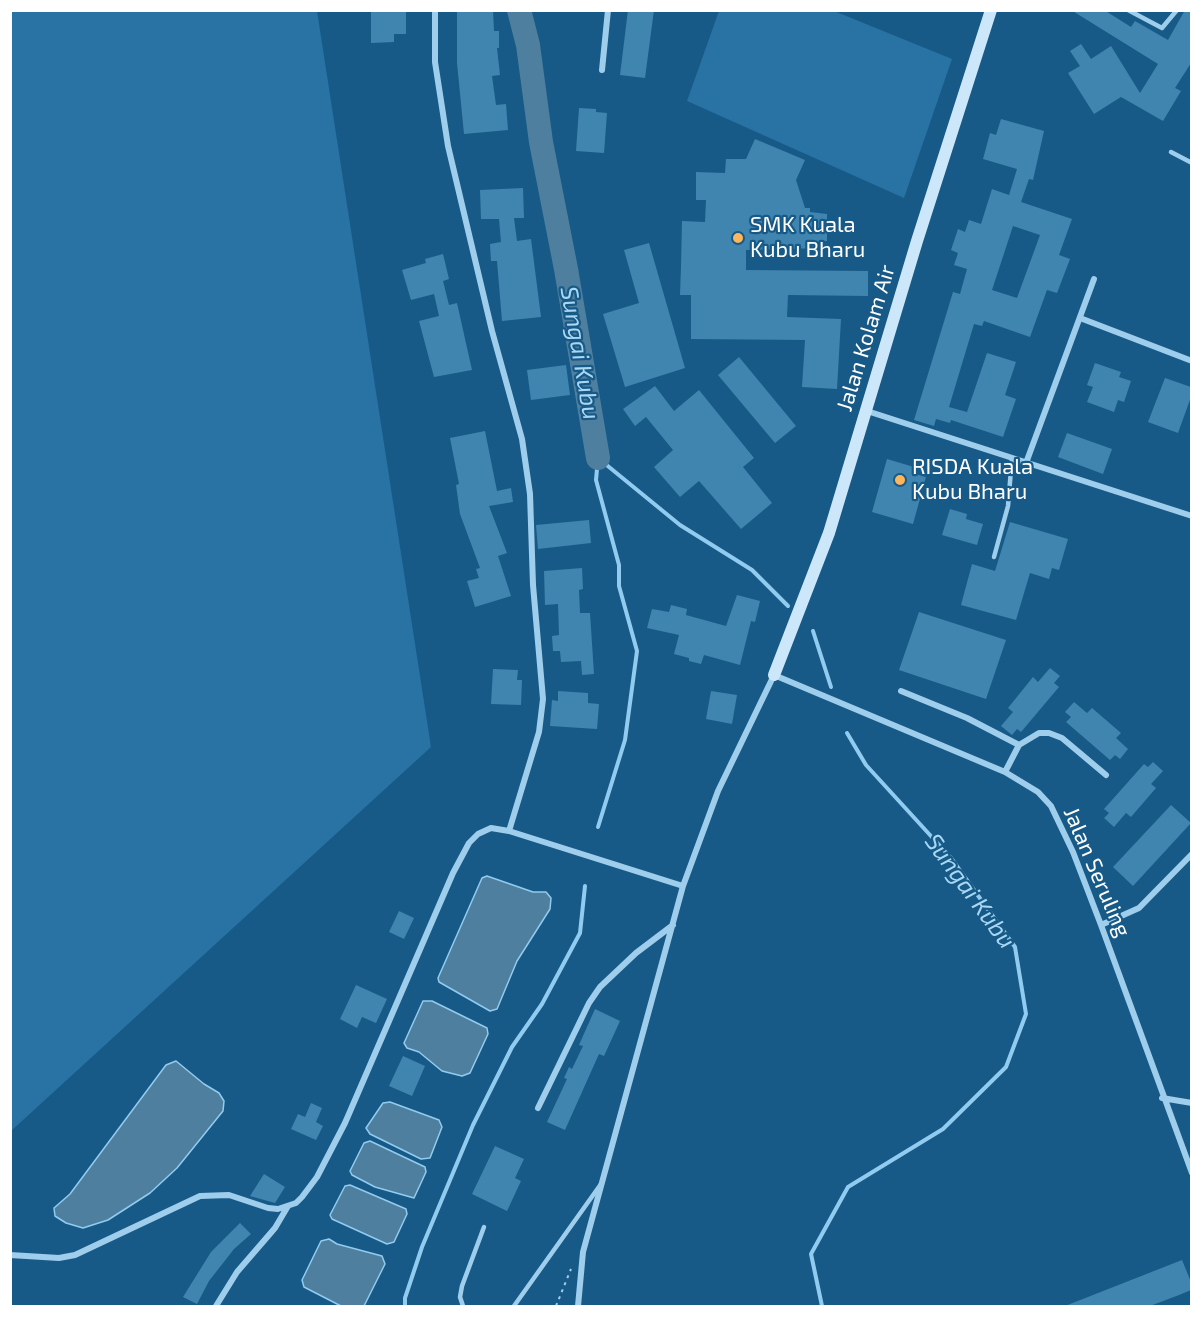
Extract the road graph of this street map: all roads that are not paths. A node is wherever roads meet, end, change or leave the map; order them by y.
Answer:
1 (435, 10) edge
2 (608, 10) edge
3 (991, 10) edge
4 (1128, 10) edge
5 (1177, 10) edge
6 (602, 70) dead end
7 (1171, 152) dead end
8 (1191, 163) edge
9 (1094, 279) dead end
10 (1080, 318) junction
11 (1191, 361) edge
12 (867, 411) junction
13 (1012, 458) junction
14 (1026, 463) junction
15 (1191, 516) edge
16 (994, 557) dead end
17 (774, 675) junction
18 (901, 691) dead end
19 (1019, 745) junction
20 (1005, 772) junction
21 (1106, 775) dead end
22 (509, 831) junction
23 (1191, 854) edge
24 (683, 886) junction
25 (673, 924) junction
26 (1101, 925) junction
27 (1162, 1098) junction
28 (1191, 1103) edge
29 (538, 1108) dead end
30 (1191, 1173) edge
31 (602, 1182) junction
32 (288, 1206) junction
33 (484, 1227) dead end
34 (10, 1255) edge
35 (216, 1306) edge
36 (463, 1306) edge
37 (513, 1306) edge
38 (578, 1306) edge

1 - 22 street
2 - 6 street
3 - 12 street, Jalan Kolam Air
4 - 5 lane
7 - 8 lane
9 - 10 street
10 - 11 street
10 - 14 street
12 - 13 street
12 - 17 street, Jalan Kolam Air
13 - 14 street
13 - 16 lane
14 - 15 street
17 - 20 street, Jalan Seruling
17 - 24 street
18 - 19 street
19 - 20 street
19 - 21 street
20 - 26 street, Jalan Seruling
22 - 24 street
22 - 32 street
23 - 26 street
24 - 25 street
25 - 29 street
25 - 31 street
26 - 27 street, Jalan Seruling
27 - 28 street
27 - 30 street, Jalan Seruling
31 - 37 lane
31 - 38 street
32 - 34 street
32 - 35 street
33 - 36 lane

